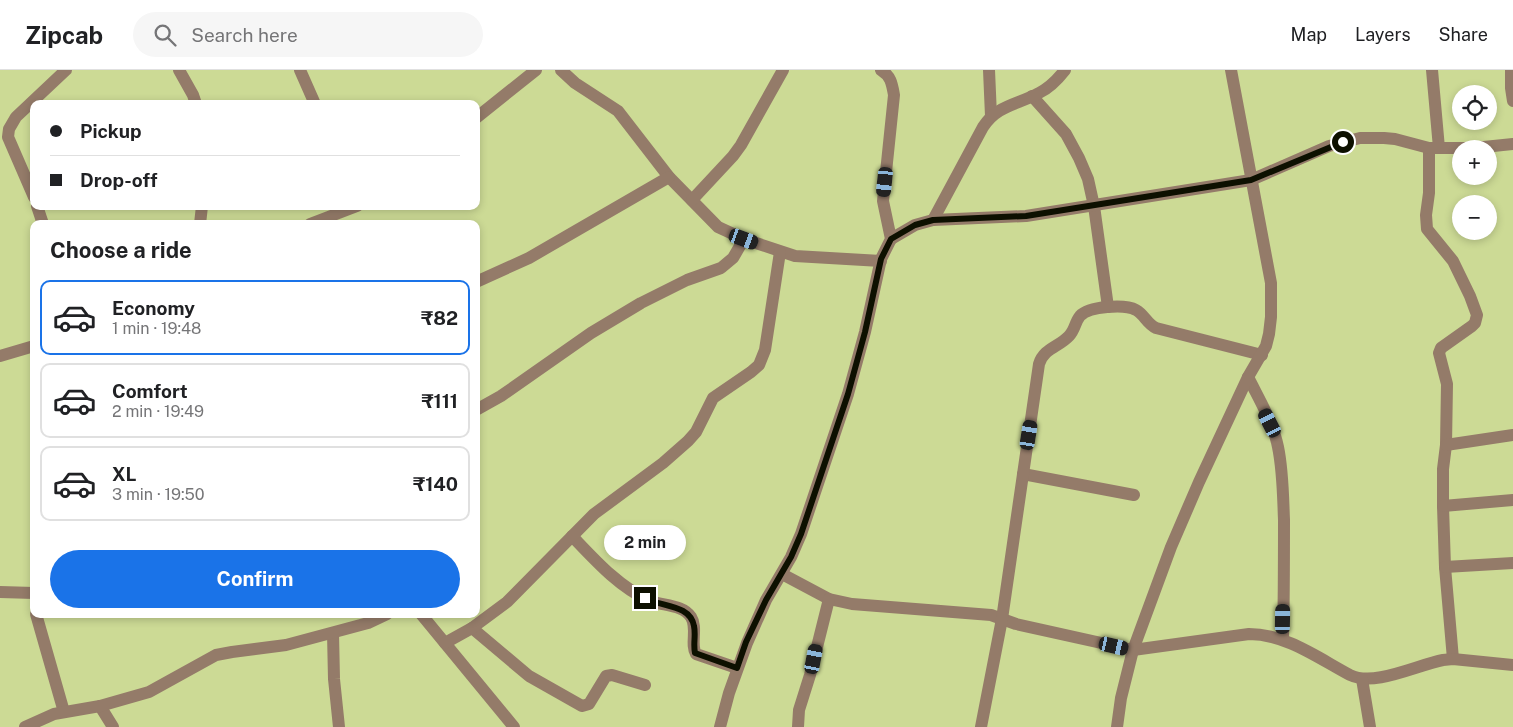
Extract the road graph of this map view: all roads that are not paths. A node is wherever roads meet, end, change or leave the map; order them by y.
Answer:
1 (66, 70) edge
2 (179, 70) edge
3 (300, 70) edge
4 (536, 70) edge
5 (561, 70) edge
6 (783, 70) edge
7 (881, 70) edge
8 (989, 70) edge
9 (1065, 70) edge
10 (1231, 70) edge
11 (1432, 70) edge
12 (1511, 70) edge
13 (1032, 96) junction
14 (34, 100) edge
15 (195, 100) edge
16 (313, 100) edge
17 (1513, 101) edge
18 (30, 104) edge
19 (480, 115) edge
20 (991, 116) junction
21 (1513, 144) edge
22 (1434, 148) junction
23 (669, 177) junction
24 (1251, 180) junction
25 (30, 188) edge
26 (692, 200) junction
27 (1094, 206) junction
28 (347, 210) edge
29 (320, 220) edge
30 (933, 220) junction
31 (744, 239) junction
32 (891, 239) junction
33 (780, 252) junction
34 (881, 261) junction
35 (480, 280) edge
36 (1108, 307) junction
37 (30, 351) edge
38 (1262, 354) junction
39 (0, 356) edge
40 (1248, 376) junction
41 (480, 408) edge
42 (1513, 435) edge
43 (1446, 445) junction
44 (1023, 474) junction
45 (1134, 495) dead end
46 (1513, 500) edge
47 (1443, 506) junction
48 (572, 536) junction
49 (1513, 562) edge
50 (1445, 567) junction
51 (782, 574) junction
52 (0, 592) edge
53 (30, 597) edge
54 (829, 599) junction
55 (37, 618) edge
56 (379, 618) edge
57 (425, 618) edge
58 (1002, 619) junction
59 (472, 628) junction
60 (334, 633) junction
61 (1282, 639) junction
62 (445, 643) junction
63 (1133, 650) junction
64 (1452, 659) junction
65 (1513, 665) edge
66 (737, 668) junction
67 (1362, 679) junction
68 (645, 685) dead end
69 (100, 706) junction
70 (64, 712) junction
71 (25, 727) edge
72 (113, 727) edge
73 (339, 727) edge
74 (514, 727) edge
75 (720, 727) edge
76 (798, 727) edge
77 (982, 727) edge
78 (1117, 727) edge
79 (1370, 727) edge

1 - 14 street
2 - 15 street
3 - 16 street
4 - 19 street
5 - 23 street
6 - 26 street
7 - 32 street
8 - 20 street
9 - 13 street
10 - 24 street
11 - 22 street
12 - 17 street
13 - 20 street
13 - 27 street
18 - 25 street
20 - 30 street
21 - 22 street
22 - 24 street
22 - 43 street
23 - 26 street
23 - 35 street
24 - 27 street
24 - 38 street
26 - 31 street
27 - 30 street
27 - 36 street
28 - 29 street
30 - 32 street
31 - 33 street
31 - 41 street
32 - 34 street
33 - 34 street
33 - 48 street
34 - 51 street
36 - 38 street
36 - 44 street
37 - 39 street
38 - 40 street
40 - 61 street
40 - 63 street
42 - 43 street
43 - 47 street
44 - 45 street
44 - 58 street
46 - 47 street
47 - 50 street
48 - 59 street
48 - 66 street
49 - 50 street
50 - 64 street
51 - 54 street
51 - 66 street
52 - 53 street
54 - 58 street
54 - 76 street
55 - 70 street
56 - 60 street
57 - 62 street
58 - 63 street
58 - 77 street
59 - 62 street
59 - 68 street
60 - 69 street
60 - 73 street
61 - 63 street
61 - 67 street
62 - 74 street
63 - 78 street
64 - 65 street
64 - 67 street
66 - 75 street
67 - 79 street
69 - 70 street
69 - 72 street
70 - 71 street

